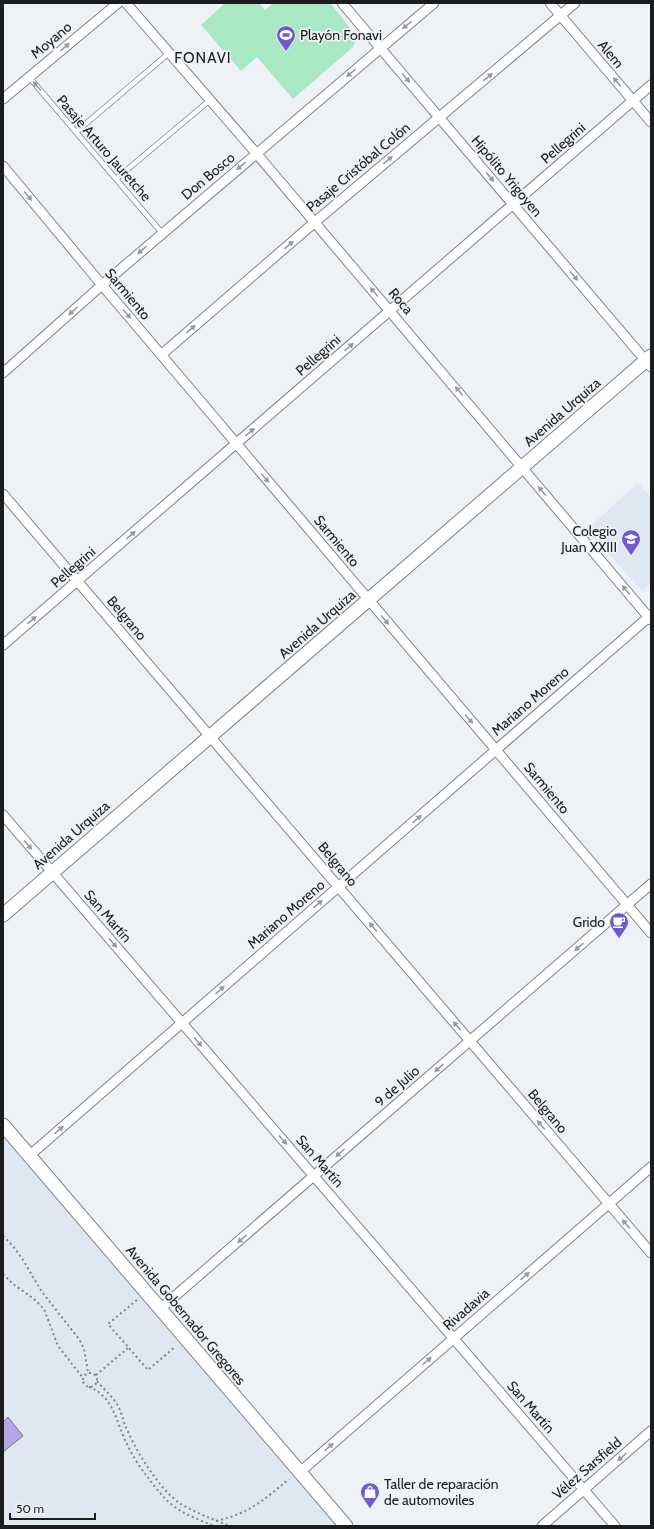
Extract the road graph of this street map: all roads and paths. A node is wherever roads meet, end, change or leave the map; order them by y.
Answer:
1 (118, 3) edge
2 (126, 3) edge
3 (342, 3) edge
4 (434, 3) edge
5 (550, 3) edge
6 (575, 3) edge
7 (560, 16) junction
8 (380, 48) junction
9 (170, 53) junction
10 (29, 77) junction
11 (651, 85) edge
12 (3, 99) edge
13 (210, 100) junction
14 (633, 101) junction
15 (439, 117) junction
16 (651, 122) edge
17 (76, 132) junction
18 (256, 153) junction
19 (3, 166) edge
20 (10, 175) junction
21 (116, 178) junction
22 (3, 181) edge
23 (513, 204) junction
24 (315, 222) junction
25 (162, 233) junction
26 (102, 285) junction
27 (390, 311) junction
28 (161, 355) junction
29 (649, 361) edge
30 (3, 373) edge
31 (236, 444) junction
32 (523, 467) junction
33 (3, 494) edge
34 (77, 581) junction
35 (369, 600) junction
36 (650, 617) edge
37 (3, 645) edge
38 (210, 737) junction
39 (496, 750) junction
40 (3, 815) edge
41 (52, 873) junction
42 (651, 884) edge
43 (338, 887) junction
44 (627, 905) junction
45 (3, 916) edge
46 (651, 933) edge
47 (182, 1023) junction
48 (470, 1041) junction
49 (3, 1125) edge
50 (30, 1156) junction
51 (651, 1167) edge
52 (314, 1176) junction
53 (609, 1204) junction
54 (3, 1236) edge
55 (651, 1253) edge
56 (3, 1274) edge
57 (138, 1300) dead end
58 (160, 1309) junction
59 (454, 1338) junction
60 (176, 1346) dead end
61 (128, 1348) junction
62 (88, 1372) junction
63 (96, 1375) junction
64 (83, 1378) junction
65 (97, 1382) junction
66 (89, 1387) junction
67 (651, 1431) edge
68 (296, 1474) junction
69 (584, 1490) junction
70 (216, 1520) junction
71 (214, 1526) edge
72 (229, 1526) edge
73 (346, 1526) edge
74 (542, 1526) edge
75 (615, 1526) edge

10 -> 1 street, Moyano
2 - 9 street, Roca
3 - 8 street, Hipólito Yrigoyen
4 -> 8 street, Don Bosco
5 - 7 street, Alem
6 - 7 street, Pasaje Cristóbal Colón
14 -> 7 street, Alem
15 -> 7 street, Pasaje Cristóbal Colón
8 -> 15 street, Hipólito Yrigoyen
8 -> 18 street, Don Bosco
9 - 13 street, Roca
9 - 17 lane
10 - 12 street, Moyano
17 -> 10 lane, Pasaje Arturo Jauretche
11 - 14 street, Pellegrini
13 - 18 street, Roca
13 - 21 lane
14 - 16 street, Alem
14 - 23 street, Pellegrini
15 -> 23 street, Hipólito Yrigoyen
24 -> 15 street, Pasaje Cristóbal Colón
17 - 21 lane, Pasaje Arturo Jauretche
18 - 24 street, Roca
18 -> 25 street, Don Bosco
19 - 20 street, Sarmiento
20 - 22 street
20 -> 26 street, Sarmiento
21 - 25 lane, Pasaje Arturo Jauretche
23 - 27 street, Pellegrini
23 -> 29 street, Hipólito Yrigoyen
27 -> 24 street, Roca
28 -> 24 street, Pasaje Cristóbal Colón
25 -> 26 street, Don Bosco
26 -> 28 street, Sarmiento
26 -> 30 street, Don Bosco
31 -> 27 street, Pellegrini
32 -> 27 street, Roca
28 - 31 street, Sarmiento
29 - 32 street, Avenida Urquiza
34 -> 31 street, Pellegrini
31 -> 35 street, Sarmiento
32 - 35 street, Avenida Urquiza
36 -> 32 street, Roca
33 - 34 street, Belgrano
37 -> 34 street, Pellegrini
34 - 38 street, Belgrano
35 - 38 street, Avenida Urquiza
35 -> 39 street, Sarmiento
36 - 39 street, Mariano Moreno
38 - 41 street, Avenida Urquiza
38 - 43 street, Belgrano
43 -> 39 street, Mariano Moreno
39 - 44 street, Sarmiento
40 -> 41 street, San Martín
41 - 45 street, Avenida Urquiza
41 -> 47 street, San Martín
42 - 44 street, 9 de Julio
47 -> 43 street, Mariano Moreno
48 -> 43 street, Belgrano
44 - 46 street, Sarmiento
44 -> 48 street, 9 de Julio
50 -> 47 street, Mariano Moreno
47 -> 52 street, San Martín
48 -> 52 street, 9 de Julio
53 -> 48 street, Belgrano
49 - 50 street, Avenida Gobernador Gregores
50 - 58 street, Avenida Gobernador Gregores
51 - 53 street, Rivadavia
52 -> 58 street, 9 de Julio
52 - 59 street, San Martín
55 -> 53 street, Belgrano
59 -> 53 street, Rivadavia
54 - 62 path
56 - 64 path
57 - 61 path
58 - 68 street, Avenida Gobernador Gregores
68 -> 59 street, Rivadavia
59 - 69 street, San Martín
60 - 61 path
61 - 63 path
62 - 63 path
62 - 64 path
63 - 65 path
64 - 66 path
65 - 66 path
65 - 70 path
66 - 71 path
67 -> 69 street, Vélez Sarsfield
68 - 70 path
68 - 73 street, Avenida Gobernador Gregores
69 - 74 street, Vélez Sarsfield
69 - 75 street, San Martín
70 - 72 path

